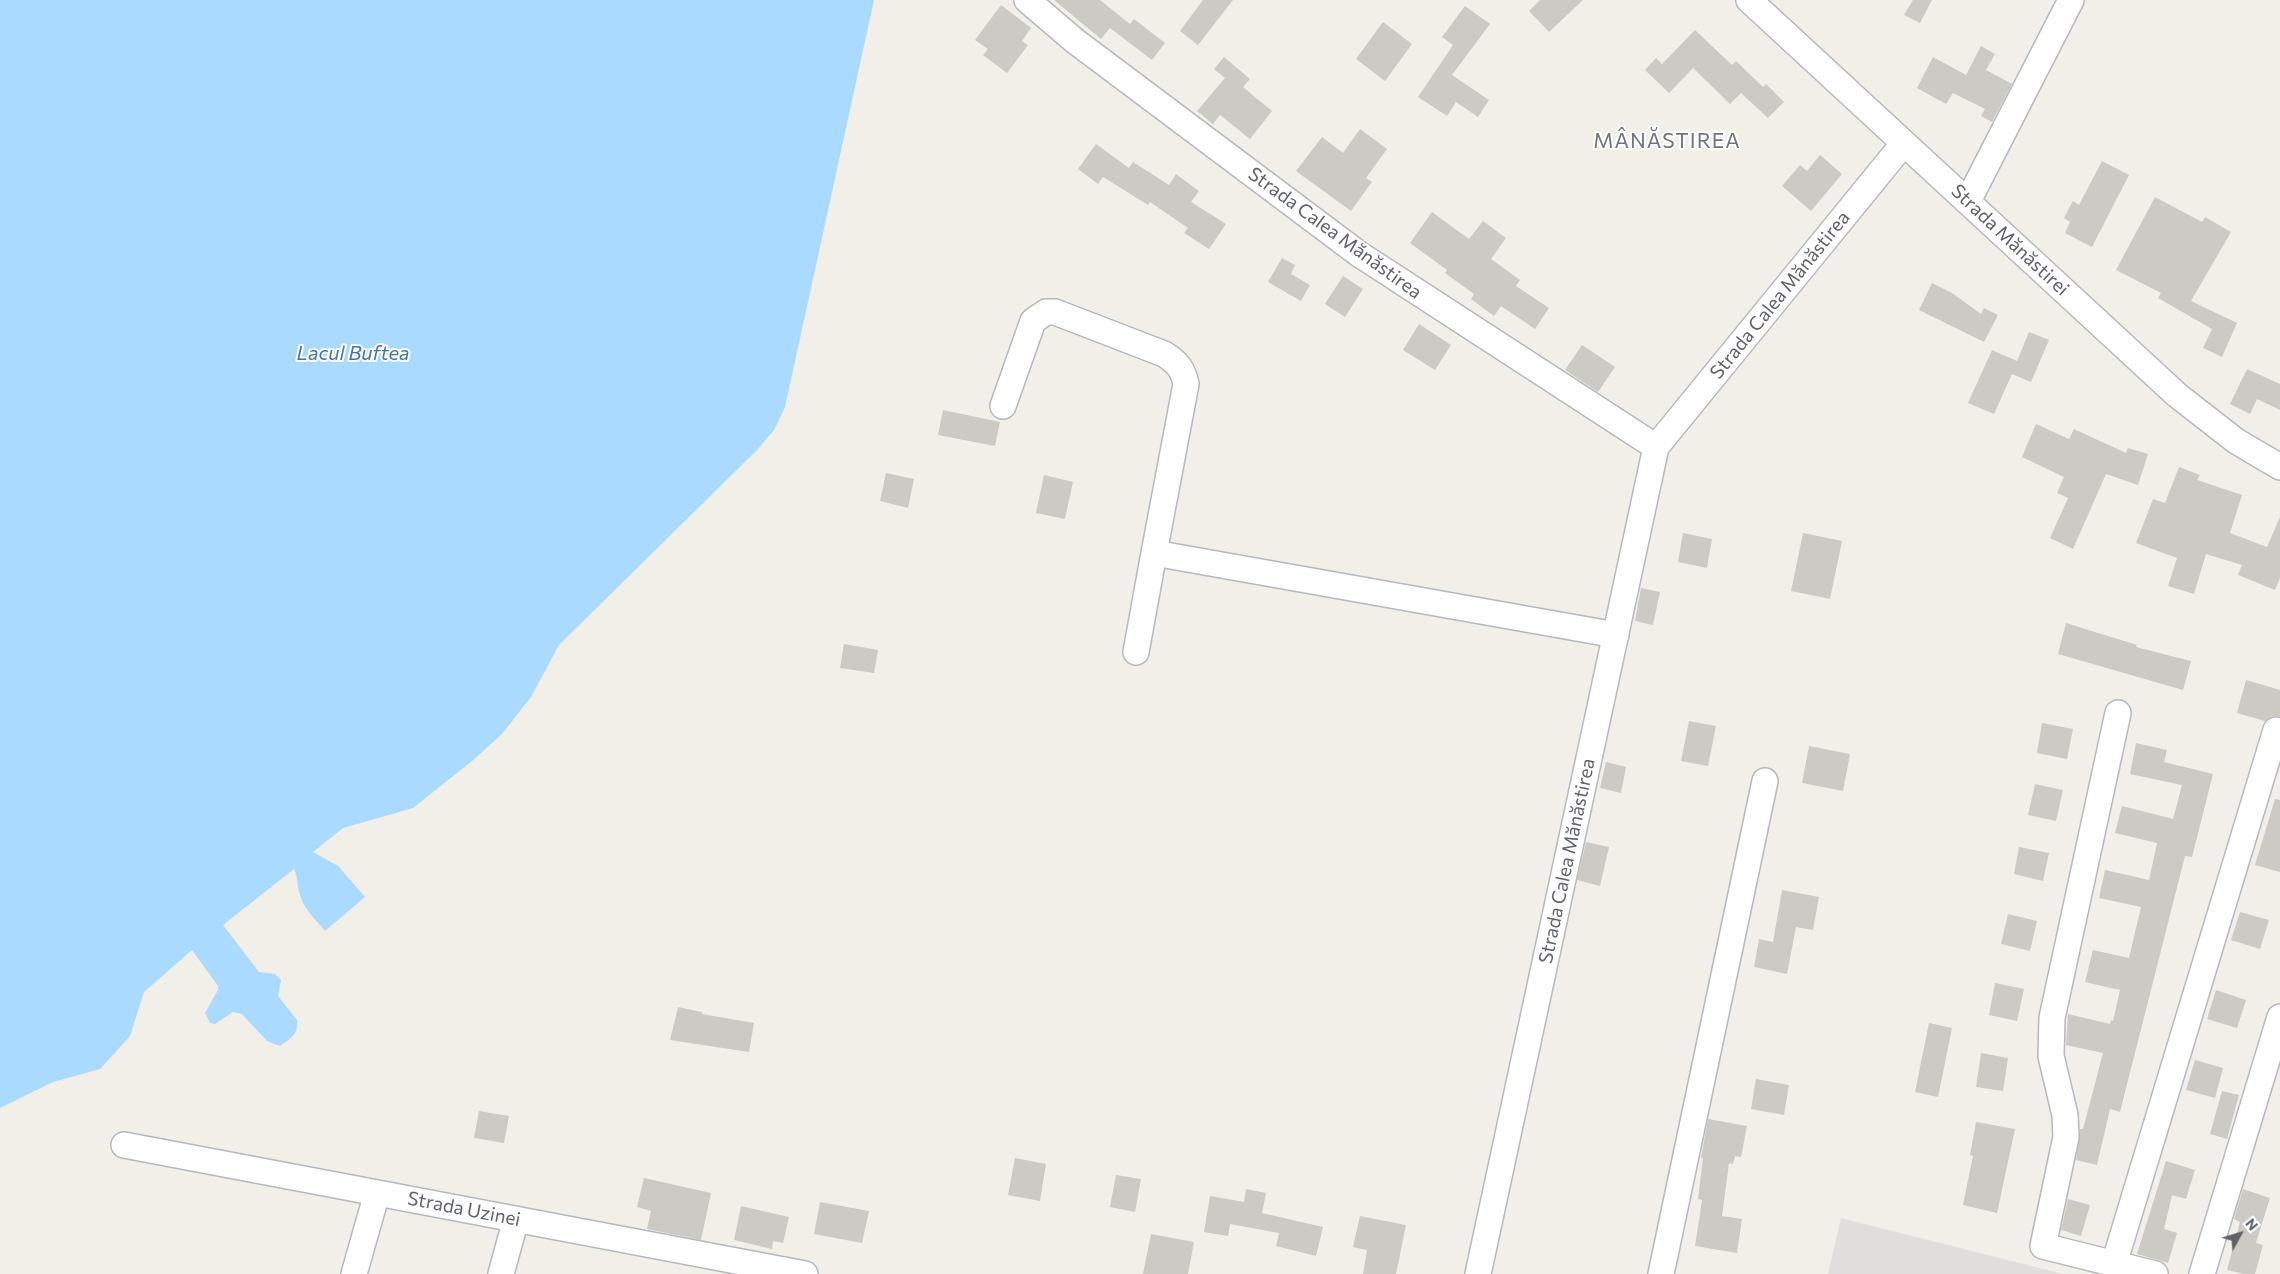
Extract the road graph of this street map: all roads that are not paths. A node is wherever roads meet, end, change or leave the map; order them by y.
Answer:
1 (1027, 0) edge
2 (1749, 0) edge
3 (2071, 0) edge
4 (1904, 143) junction
5 (1968, 201) junction
6 (1003, 406) dead end
7 (1656, 447) junction
8 (2280, 466) edge
9 (1154, 554) junction
10 (1616, 635) junction
11 (1136, 652) dead end
12 (2118, 714) dead end
13 (2276, 730) dead end
14 (1764, 781) dead end
15 (2280, 1017) edge
16 (124, 1145) dead end
17 (377, 1193) junction
18 (516, 1219) junction
19 (2114, 1264) junction
20 (2150, 1273) edge
21 (354, 1274) edge
22 (501, 1274) edge
23 (805, 1274) edge
24 (1478, 1274) edge
25 (1660, 1274) edge
26 (2202, 1274) edge

1 - 7 street, Strada Calea Mănăstirea
2 - 4 street, Strada Mănăstirei
3 - 5 street
4 - 5 street, Strada Mănăstirei
4 - 7 street, Strada Calea Mănăstirea
5 - 8 street, Strada Mănăstirei
6 - 9 street
7 - 10 street, Strada Calea Mănăstirea
9 - 10 street
9 - 11 street
10 - 24 street, Strada Calea Mănăstirea
12 - 19 street
13 - 19 street
14 - 25 street
15 - 26 street
16 - 17 street, Strada Uzinei
17 - 18 street, Strada Uzinei
17 - 21 street
18 - 22 street
18 - 23 street, Strada Uzinei
19 - 20 street

